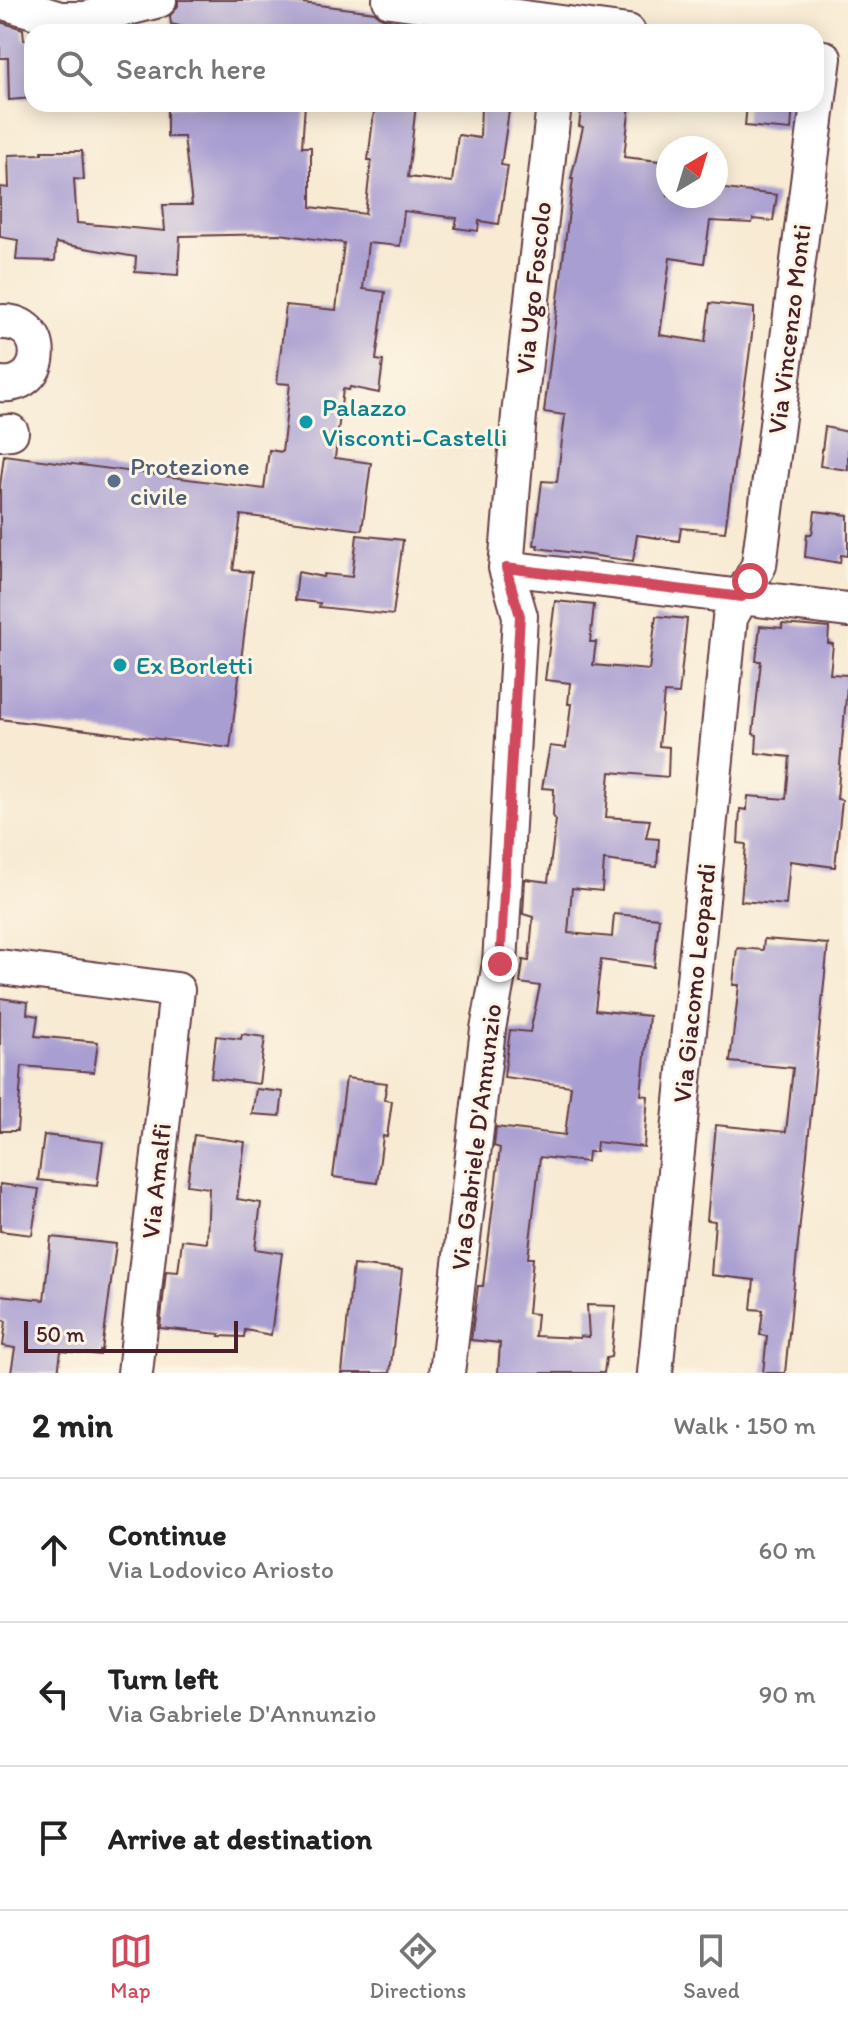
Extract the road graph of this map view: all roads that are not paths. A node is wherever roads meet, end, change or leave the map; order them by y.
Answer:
1 (159, 0) edge
2 (390, 0) edge
3 (0, 1) edge
4 (564, 19) edge
5 (589, 24) edge
6 (829, 59) edge
7 (824, 95) edge
8 (553, 112) edge
9 (822, 112) edge
10 (0, 322) edge
11 (0, 384) edge
12 (506, 568) junction
13 (742, 597) junction
14 (848, 610) edge
15 (0, 967) edge
16 (135, 1373) edge
17 (447, 1373) edge
18 (655, 1373) edge

1 - 3 street
2 - 4 street
4 - 5 street
6 - 7 street, Via Vincenzo Monti
8 - 12 street, Via Ugo Foscolo
9 - 13 street, Via Vincenzo Monti
10 - 11 street
12 - 13 street
12 - 17 street, Via Gabriele D'Annunzio
13 - 14 street
13 - 18 street, Via Giacomo Leopardi
15 - 16 street, Via Amalfi

